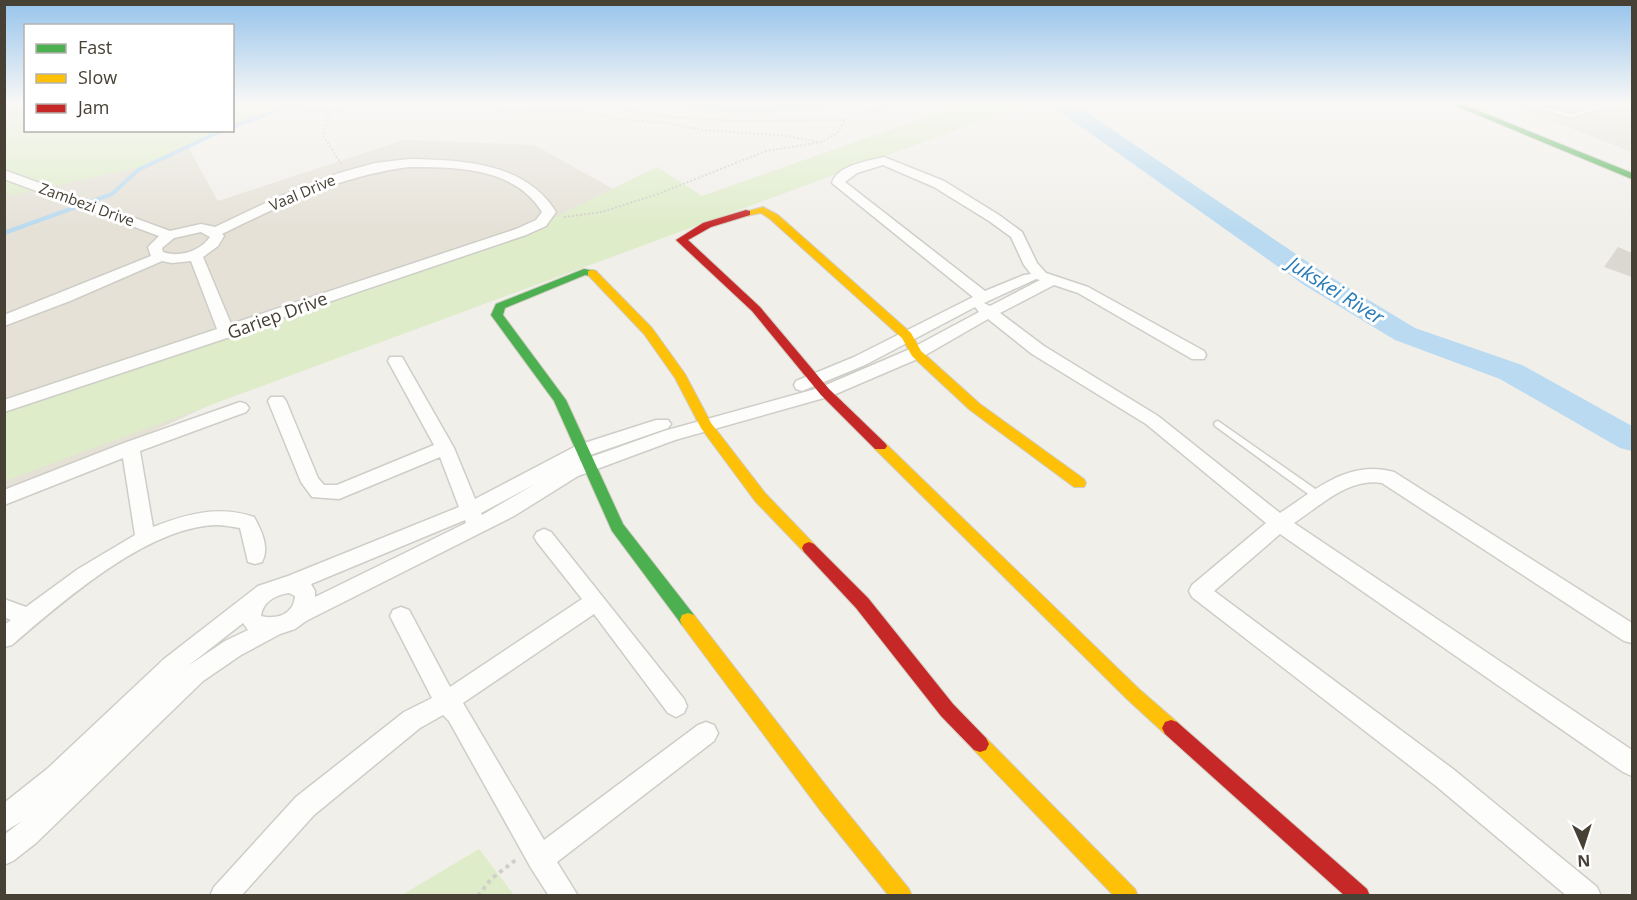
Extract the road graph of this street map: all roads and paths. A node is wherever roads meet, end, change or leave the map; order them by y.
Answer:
1 (329, 145) edge
2 (806, 145) edge
3 (1553, 145) edge
4 (1572, 153) junction
5 (4, 174) edge
6 (343, 175) junction
7 (1632, 176) edge
8 (1632, 184) edge
9 (547, 218) junction
10 (215, 232) junction
11 (169, 235) junction
12 (195, 255) junction
13 (160, 257) junction
14 (1046, 278) junction
15 (983, 304) junction
16 (4, 321) edge
17 (227, 333) junction
18 (907, 336) junction
19 (916, 353) junction
20 (1198, 355) dead end
21 (396, 361) dead end
22 (820, 386) junction
23 (276, 401) dead end
24 (4, 406) edge
25 (240, 408) dead end
26 (704, 420) junction
27 (1218, 424) dead end
28 (130, 448) junction
29 (445, 448) junction
30 (587, 457) junction
31 (1079, 483) dead end
32 (1318, 496) junction
33 (4, 498) edge
34 (474, 518) junction
35 (1279, 523) junction
36 (544, 537) dead end
37 (145, 539) junction
38 (255, 556) dead end
39 (290, 584) junction
40 (257, 599) junction
41 (596, 601) junction
42 (4, 608) edge
43 (298, 615) junction
44 (401, 616) dead end
45 (29, 617) junction
46 (272, 628) junction
47 (1632, 634) edge
48 (4, 638) edge
49 (446, 702) junction
50 (676, 706) dead end
51 (706, 733) dead end
52 (1632, 764) edge
53 (4, 820) edge
54 (4, 852) edge
55 (536, 853) junction
56 (223, 896) edge
57 (478, 896) edge
58 (565, 896) edge
59 (902, 896) edge
60 (1128, 896) edge
61 (1360, 896) edge
62 (1588, 896) edge

1 - 6 path
2 - 9 path
3 - 4 street
4 - 7 street
4 - 8 street
5 - 11 street, Zambezi Drive
6 - 9 street, Vaal Drive
6 - 10 street, Vaal Drive
9 - 17 street, Gariep Drive
10 - 11 street
10 - 12 street
11 - 13 street
12 - 13 street
12 - 17 street
13 - 16 street
14 - 15 street
14 - 15 street
14 - 20 street
15 - 18 street
15 - 19 street
15 - 35 street
17 - 24 street, Gariep Drive
18 - 19 street
18 - 22 street
18 - 22 street
19 - 22 street
19 - 31 street
21 - 29 street
22 - 26 street
22 - 61 street
23 - 29 street
25 - 28 street
26 - 30 street
26 - 30 street
26 - 60 street
27 - 32 lane
28 - 33 street
28 - 37 street
29 - 34 street
30 - 34 street
30 - 59 street
32 - 35 street
32 - 47 street
34 - 39 street
34 - 43 street
35 - 52 street
35 - 62 street
36 - 41 street
37 - 38 street
37 - 45 street
39 - 40 street
39 - 43 street
40 - 46 street
40 - 53 street
41 - 49 street
41 - 50 street
42 - 45 street
43 - 46 street
44 - 49 street
45 - 48 street
46 - 54 street
49 - 55 street
49 - 56 street
51 - 55 street
55 - 57 path
55 - 58 street

